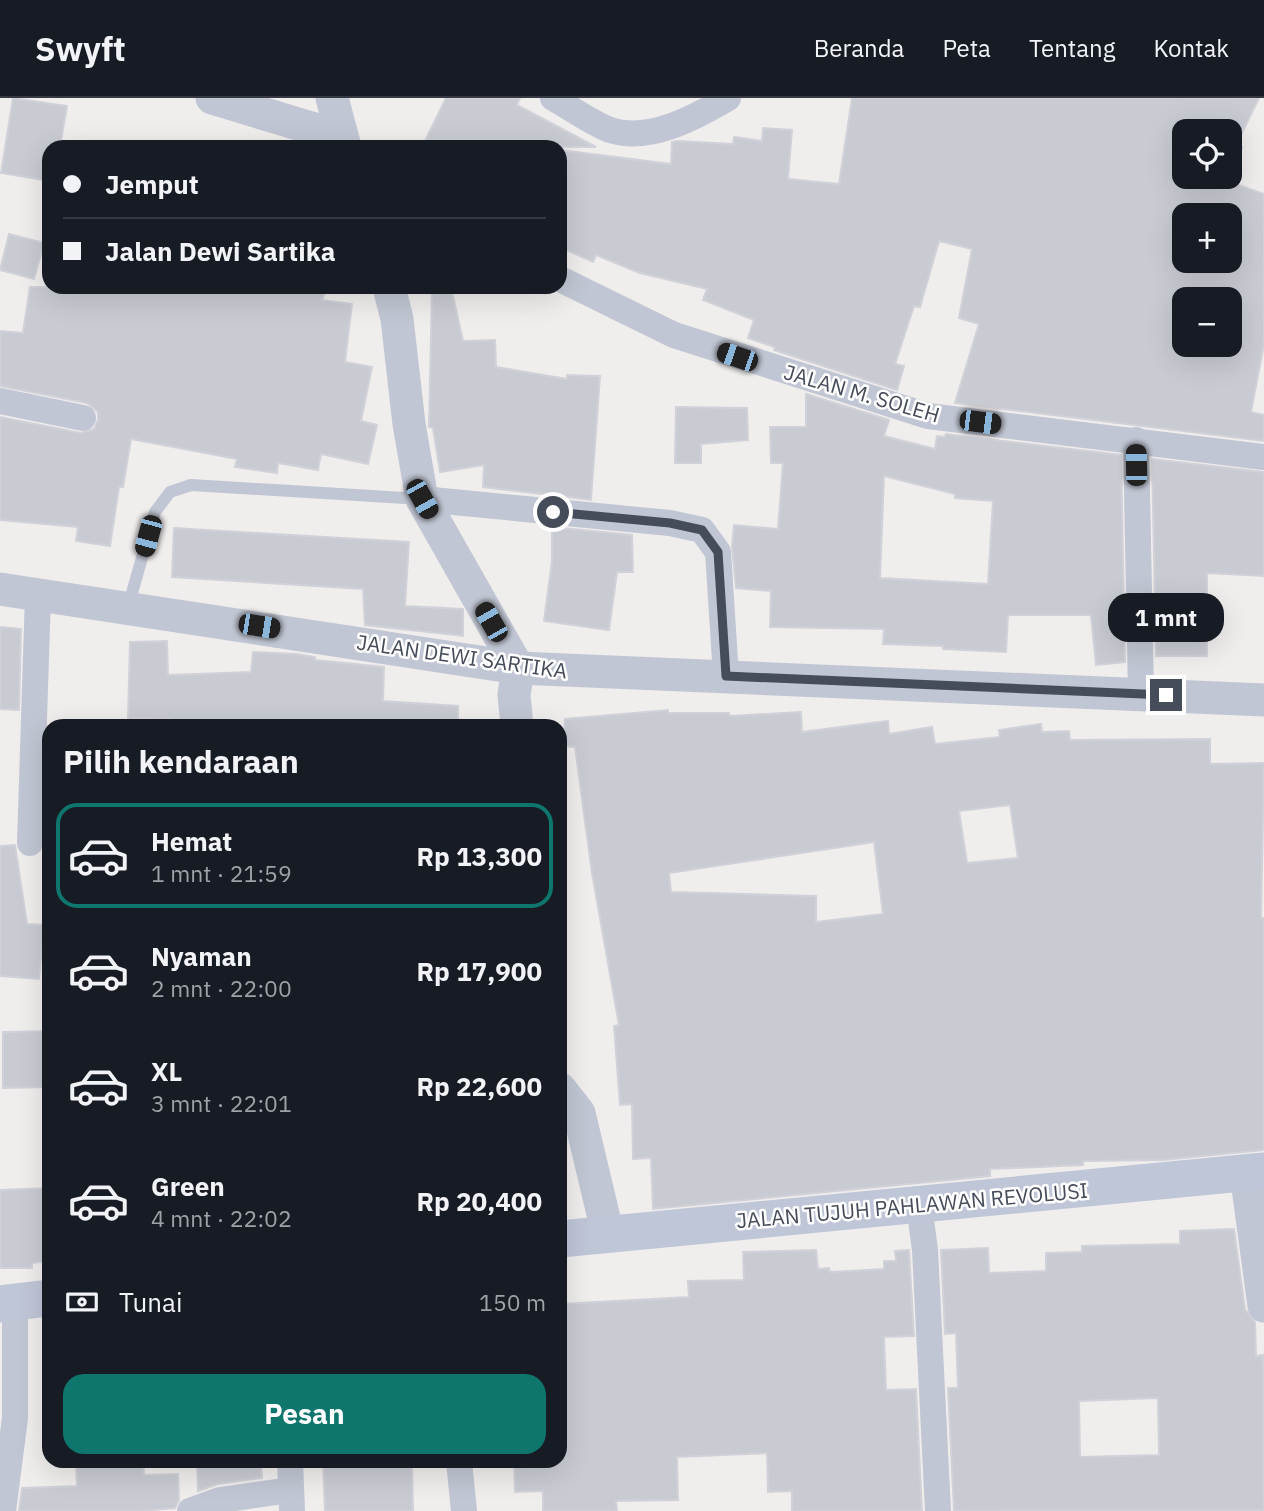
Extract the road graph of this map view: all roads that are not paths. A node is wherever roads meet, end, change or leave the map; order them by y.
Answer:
1 (212, 98) edge
2 (332, 98) edge
3 (553, 98) edge
4 (728, 98) edge
5 (337, 140) edge
6 (342, 140) edge
7 (567, 282) edge
8 (391, 294) edge
9 (0, 401) edge
10 (83, 418) dead end
11 (1136, 440) junction
12 (1264, 457) edge
13 (422, 499) junction
14 (0, 589) edge
15 (38, 595) junction
16 (128, 608) junction
17 (518, 668) junction
18 (726, 676) junction
19 (1141, 694) junction
20 (1264, 700) edge
21 (516, 719) edge
22 (30, 843) dead end
23 (567, 1098) edge
24 (1255, 1172) edge
25 (919, 1205) junction
26 (608, 1235) junction
27 (567, 1238) edge
28 (21, 1301) edge
29 (1264, 1306) edge
30 (290, 1468) edge
31 (460, 1468) edge
32 (292, 1501) edge
33 (4, 1511) edge
34 (190, 1511) edge
35 (464, 1511) edge
36 (938, 1511) edge

1 - 5 street
2 - 6 street
3 - 4 street
7 - 11 street, JALAN M. SOLEH
8 - 13 street
9 - 10 street
11 - 12 street, JALAN M. SOLEH
11 - 19 street
13 - 16 lane
13 - 17 street
13 - 18 street
14 - 15 street, JALAN DEWI SARTIKA
15 - 16 street, JALAN DEWI SARTIKA
15 - 22 street
16 - 17 street, JALAN DEWI SARTIKA
17 - 18 street, JALAN DEWI SARTIKA
17 - 21 street
18 - 19 street, JALAN DEWI SARTIKA
19 - 20 street, JALAN DEWI SARTIKA
23 - 26 street
24 - 25 main road, JALAN TUJUH PAHLAWAN REVOLUSI
24 - 29 street
25 - 26 main road, JALAN TUJUH PAHLAWAN REVOLUSI
25 - 36 street
26 - 27 main road, JALAN TUJUH PAHLAWAN REVOLUSI
28 - 33 street
30 - 32 street
31 - 35 street
32 - 34 street

